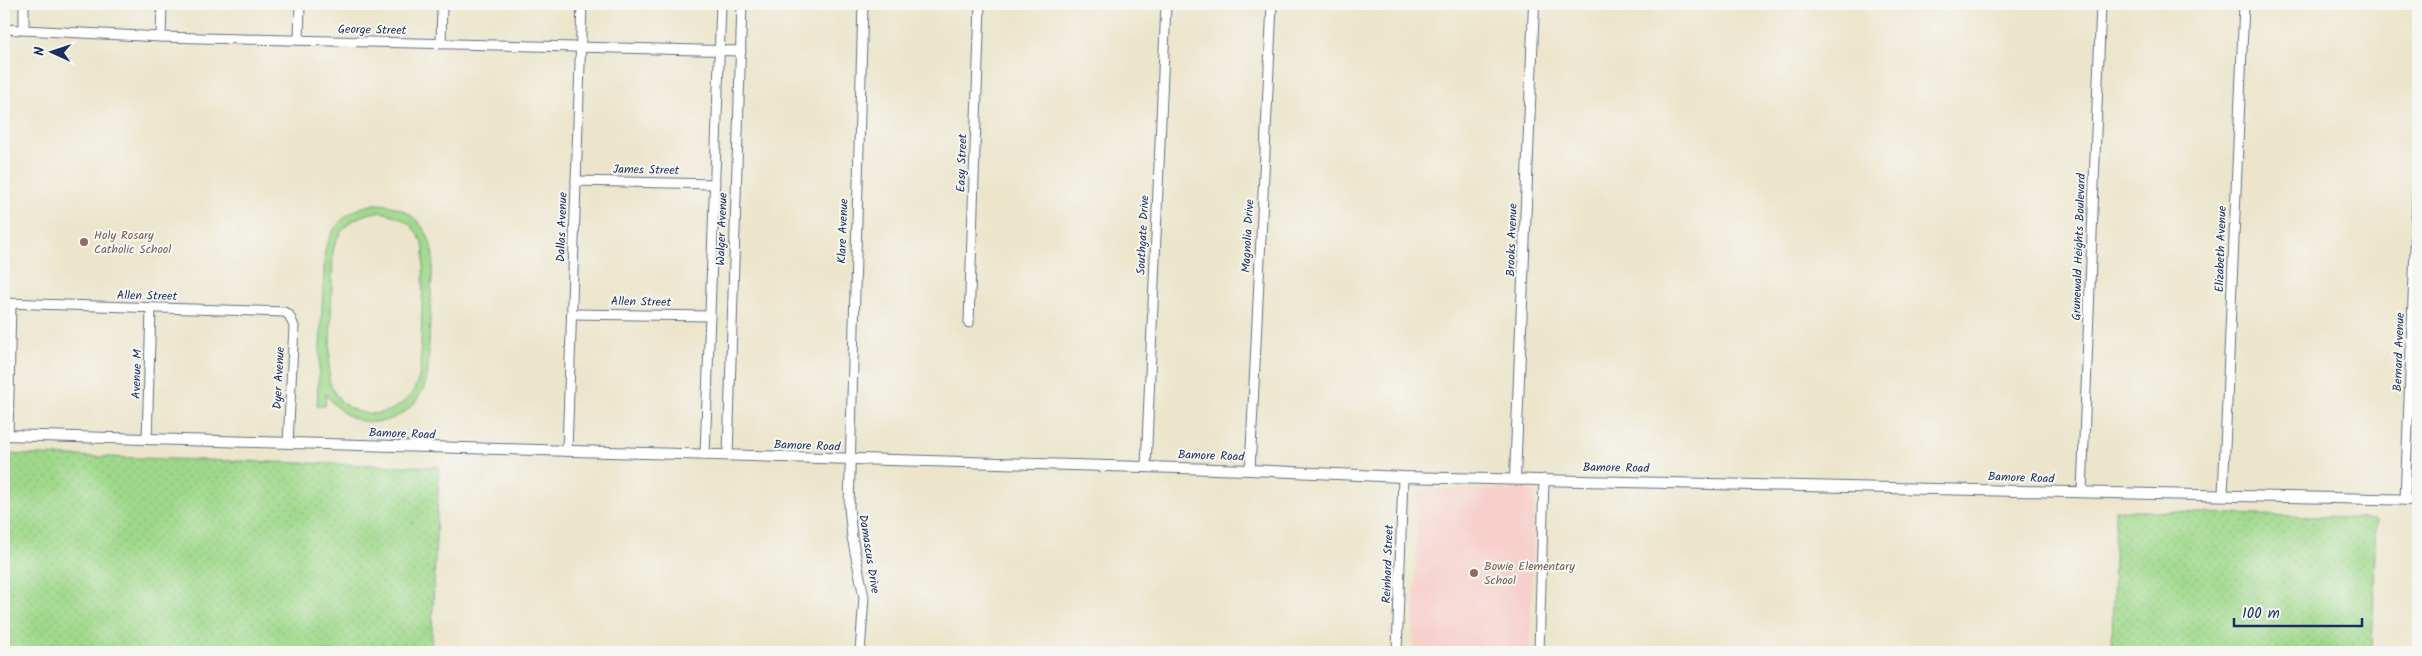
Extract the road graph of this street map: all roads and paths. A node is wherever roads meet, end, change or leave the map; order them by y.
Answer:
1 (24, 4) edge
2 (162, 4) edge
3 (300, 4) edge
4 (442, 4) edge
5 (582, 4) edge
6 (721, 4) edge
7 (742, 4) edge
8 (863, 4) edge
9 (980, 4) edge
10 (1166, 4) edge
11 (1272, 4) edge
12 (1534, 4) edge
13 (2101, 4) edge
14 (2244, 4) edge
15 (4, 29) edge
16 (24, 30) junction
17 (161, 37) junction
18 (299, 40) junction
19 (441, 44) junction
20 (580, 48) junction
21 (719, 51) junction
22 (741, 52) junction
23 (2418, 174) edge
24 (576, 181) junction
25 (715, 184) junction
26 (7, 304) edge
27 (151, 309) junction
28 (572, 314) junction
29 (289, 315) joint
30 (710, 316) junction
31 (969, 324) dead end
32 (6, 435) edge
33 (147, 439) junction
34 (288, 444) junction
35 (568, 451) junction
36 (705, 455) junction
37 (728, 456) junction
38 (849, 459) junction
39 (1146, 467) junction
40 (1250, 470) junction
41 (1403, 477) junction
42 (1515, 478) junction
43 (1544, 479) junction
44 (2082, 492) junction
45 (2223, 495) junction
46 (2405, 500) junction
47 (2418, 500) edge
48 (860, 652) edge
49 (1398, 652) edge
50 (1539, 652) edge

1 - 16 street
2 - 17 street
3 - 18 street
4 - 19 street
5 - 20 street, Dallas Avenue
6 - 21 street, Walger Avenue
7 - 22 street, Walger Avenue
8 - 38 street, Klare Avenue
9 - 31 street, Easy Street
10 - 39 street, Southgate Drive
11 - 40 street, Magnolia Drive
12 - 42 street, Brooks Avenue
13 - 44 street, Grunewald Heights Boulevard
14 - 45 street, Elizabeth Avenue
15 - 16 street, George Street
16 - 17 street, George Street
17 - 18 street, George Street
18 - 19 street, George Street
19 - 20 street, George Street
20 - 21 street, George Street
20 - 24 street, Dallas Avenue
21 - 22 street, George Street
21 - 25 street, Walger Avenue
22 - 37 street, Walger Avenue
23 - 46 street, Bernard Avenue
24 - 25 street, James Street
24 - 28 street, Dallas Avenue
25 - 30 street, Walger Avenue
26 - 27 street, Allen Street
26 - 32 street
27 - 29 street, Allen Street
27 - 33 street, Avenue M
28 - 30 street, Allen Street
28 - 35 street, Dallas Avenue
29 - 34 street, Dyer Avenue
30 - 36 street, Walger Avenue
32 - 33 street, Bamore Road
33 - 34 street, Bamore Road
34 - 35 street, Bamore Road
35 - 36 street, Bamore Road
36 - 37 street, Bamore Road
37 - 38 street, Bamore Road
38 - 39 street, Bamore Road
38 - 48 street, Damascus Drive
39 - 40 street, Bamore Road
40 - 41 street, Bamore Road
41 - 42 street, Bamore Road
41 - 49 street, Reinhard Street
42 - 43 street, Bamore Road
43 - 44 street, Bamore Road
43 - 50 street
44 - 45 street, Bamore Road
45 - 46 street, Bamore Road
46 - 47 street, Bamore Road

